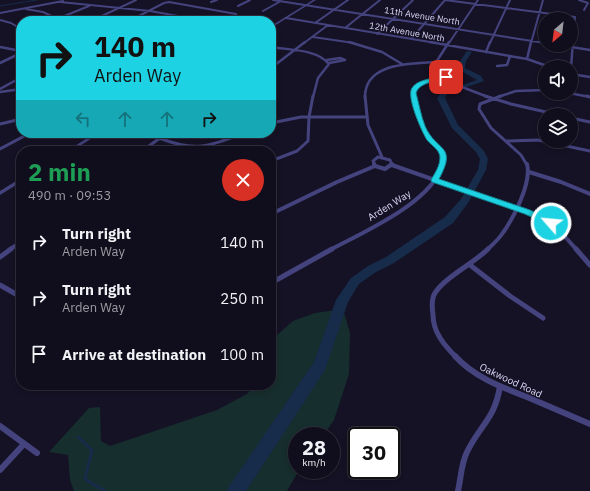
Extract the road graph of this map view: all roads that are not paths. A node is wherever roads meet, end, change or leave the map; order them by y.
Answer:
1 (64, 0) edge
2 (136, 0) edge
3 (185, 0) edge
4 (217, 0) edge
5 (250, 0) edge
6 (273, 0) edge
7 (315, 0) edge
8 (348, 0) edge
9 (380, 0) edge
10 (413, 0) edge
11 (445, 0) edge
12 (478, 0) edge
13 (510, 0) edge
14 (543, 0) edge
15 (578, 0) edge
16 (281, 1) edge
17 (60, 2) junction
18 (211, 2) dead end
19 (178, 4) junction
20 (475, 4) junction
21 (90, 5) junction
22 (306, 5) junction
23 (238, 6) dead end
24 (118, 8) junction
25 (507, 8) junction
26 (21, 9) junction
27 (334, 10) junction
28 (584, 10) dead end
29 (150, 11) junction
30 (263, 11) dead end
31 (540, 12) edge
32 (0, 13) edge
33 (538, 13) edge
34 (363, 14) junction
35 (51, 16) edge
36 (64, 16) edge
37 (101, 16) edge
38 (139, 16) edge
39 (178, 16) edge
40 (236, 16) edge
41 (286, 18) junction
42 (393, 19) junction
43 (0, 20) edge
44 (538, 20) edge
45 (314, 23) junction
46 (276, 24) edge
47 (425, 24) junction
48 (328, 25) junction
49 (16, 26) edge
50 (345, 28) junction
51 (458, 29) junction
52 (377, 34) junction
53 (494, 34) junction
54 (313, 37) junction
55 (412, 40) junction
56 (532, 40) junction
57 (538, 41) edge
58 (448, 46) junction
59 (0, 47) edge
60 (276, 48) edge
61 (578, 48) edge
62 (590, 50) edge
63 (16, 51) edge
64 (293, 52) junction
65 (486, 52) junction
66 (16, 55) edge
67 (510, 56) junction
68 (526, 59) junction
69 (327, 60) junction
70 (437, 62) junction
71 (538, 62) edge
72 (0, 63) edge
73 (329, 63) junction
74 (276, 64) edge
75 (402, 64) junction
76 (498, 66) dead end
77 (578, 75) edge
78 (446, 77) junction
79 (590, 77) edge
80 (16, 79) edge
81 (0, 89) edge
82 (16, 90) edge
83 (538, 90) edge
84 (0, 92) edge
85 (578, 95) edge
86 (590, 97) edge
87 (493, 98) junction
88 (538, 110) edge
89 (309, 116) junction
90 (366, 117) junction
91 (578, 119) edge
92 (16, 120) edge
93 (276, 122) edge
94 (590, 122) edge
95 (0, 124) edge
96 (21, 138) edge
97 (90, 138) edge
98 (159, 138) joint
99 (229, 138) edge
100 (507, 141) junction
101 (77, 146) edge
102 (149, 146) edge
103 (180, 146) edge
104 (204, 146) edge
105 (0, 149) edge
106 (590, 151) edge
107 (382, 157) junction
108 (276, 160) edge
109 (392, 165) junction
110 (375, 166) junction
111 (529, 172) junction
112 (435, 180) junction
113 (16, 183) edge
114 (0, 193) edge
115 (590, 194) edge
116 (516, 208) junction
117 (276, 212) edge
118 (16, 246) edge
119 (0, 257) edge
120 (470, 265) junction
121 (590, 265) edge
122 (276, 280) edge
123 (0, 285) edge
124 (16, 294) edge
125 (543, 318) dead end
126 (500, 386) junction
127 (590, 424) edge
128 (0, 426) edge
129 (24, 444) junction
130 (37, 453) dead end
131 (0, 470) edge
132 (458, 491) edge

1 - 17 street
2 - 24 street
3 - 19 street
4 - 18 street
5 - 23 street
6 - 16 street, 11th Avenue North
7 - 22 street
8 - 27 street
9 - 34 street
10 - 42 street
11 - 20 street
11 - 47 street
12 - 20 street
13 - 25 street
14 - 31 street
15 - 28 street
16 - 22 street, 11th Avenue North
16 - 30 street
17 - 21 street
17 - 26 street
19 - 29 street
19 - 40 street
20 - 25 street
20 - 51 street
21 - 24 street
21 - 36 street
22 - 27 street, 11th Avenue North
22 - 41 street
24 - 29 street
24 - 37 street
25 - 33 street
25 - 53 street
26 - 32 street
26 - 35 street
27 - 34 street, 11th Avenue North
27 - 45 street
29 - 38 street
29 - 39 street
34 - 42 street, 11th Avenue North
34 - 50 street
41 - 45 street, 12th Avenue North
41 - 46 street
42 - 47 street, 11th Avenue North
42 - 52 street
43 - 49 street
44 - 56 street
45 - 48 street, 12th Avenue North
47 - 51 street, 11th Avenue North
47 - 55 street
48 - 50 street, 12th Avenue North
48 - 54 street
50 - 52 street, 12th Avenue North
51 - 53 street, 11th Avenue North
51 - 58 street
52 - 55 street, 12th Avenue North
53 - 56 street, 11th Avenue North
53 - 65 street
54 - 64 street
54 - 75 street
55 - 58 street, 12th Avenue North
56 - 57 street, 11th Avenue North
56 - 68 street
58 - 65 street, 12th Avenue North
58 - 70 street
59 - 63 street
60 - 64 street
61 - 62 street
64 - 69 street
64 - 74 street
65 - 67 street, 12th Avenue North
66 - 72 street
67 - 68 street, 12th Avenue North
67 - 76 street
68 - 71 street, 12th Avenue North
69 - 73 street
69 - 73 street
70 - 75 street
70 - 78 street
73 - 89 street
75 - 90 street
77 - 79 street
78 - 87 street
78 - 112 street, Arden Way
80 - 81 street
82 - 84 street
83 - 87 street
85 - 86 street
87 - 88 street
87 - 100 street
89 - 90 street
89 - 93 street
89 - 108 street
90 - 107 street
91 - 94 street
92 - 95 street
96 - 105 street
97 - 101 street
98 - 102 street
98 - 103 street
99 - 104 street
100 - 106 street
100 - 111 street
107 - 109 street
107 - 110 street
109 - 110 street
109 - 112 street
110 - 117 street
111 - 115 street
111 - 116 street, Oakwood Road
112 - 116 street
112 - 122 street, Arden Way
113 - 114 street
116 - 120 street, Oakwood Road
116 - 121 street
118 - 119 street
120 - 125 street
120 - 126 street, Oakwood Road
123 - 124 street
126 - 127 street, Oakwood Road
126 - 132 street
128 - 129 street
129 - 130 street
129 - 131 street

